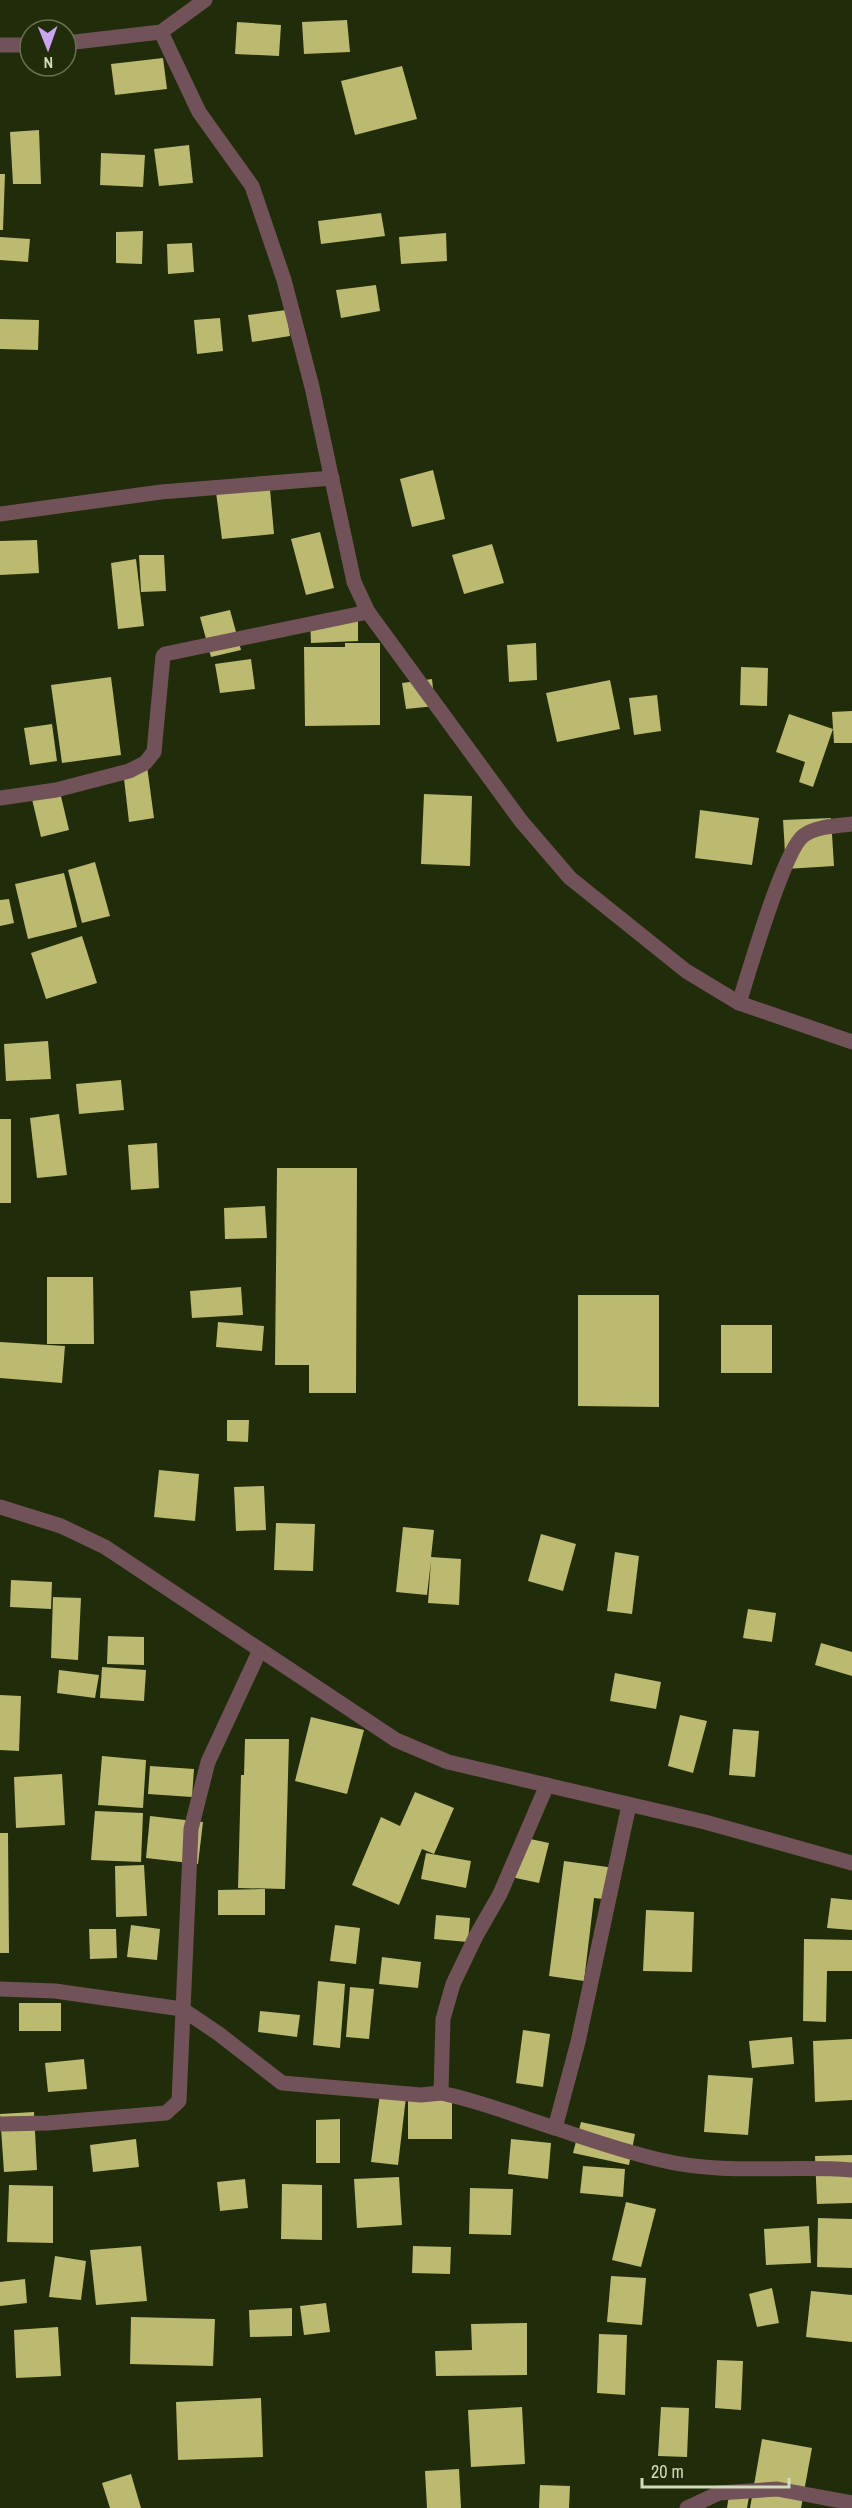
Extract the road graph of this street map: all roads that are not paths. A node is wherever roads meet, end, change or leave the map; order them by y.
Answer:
1 (205, 0) edge
2 (161, 32) junction
3 (78, 42) edge
4 (0, 45) edge
5 (18, 45) edge
6 (332, 478) junction
7 (0, 514) edge
8 (368, 612) junction
9 (0, 798) edge
10 (852, 824) edge
11 (739, 1003) junction
12 (852, 1042) edge
13 (0, 1507) edge
14 (261, 1650) junction
15 (547, 1785) junction
16 (629, 1805) junction
17 (852, 1863) edge
18 (0, 1989) edge
19 (182, 2009) junction
20 (441, 2093) junction
21 (0, 2124) edge
22 (555, 2128) junction
23 (852, 2170) edge
24 (852, 2503) edge
25 (687, 2508) edge

1 - 2 street
2 - 3 street
2 - 6 street
4 - 5 street
6 - 7 street
6 - 8 street
8 - 9 street
8 - 11 street
10 - 11 street
11 - 12 street
13 - 14 street
14 - 15 street
14 - 19 street
15 - 16 street
15 - 20 street
16 - 17 street
16 - 22 street
18 - 19 street
19 - 20 street
19 - 21 street
20 - 22 street
22 - 23 street
24 - 25 street

